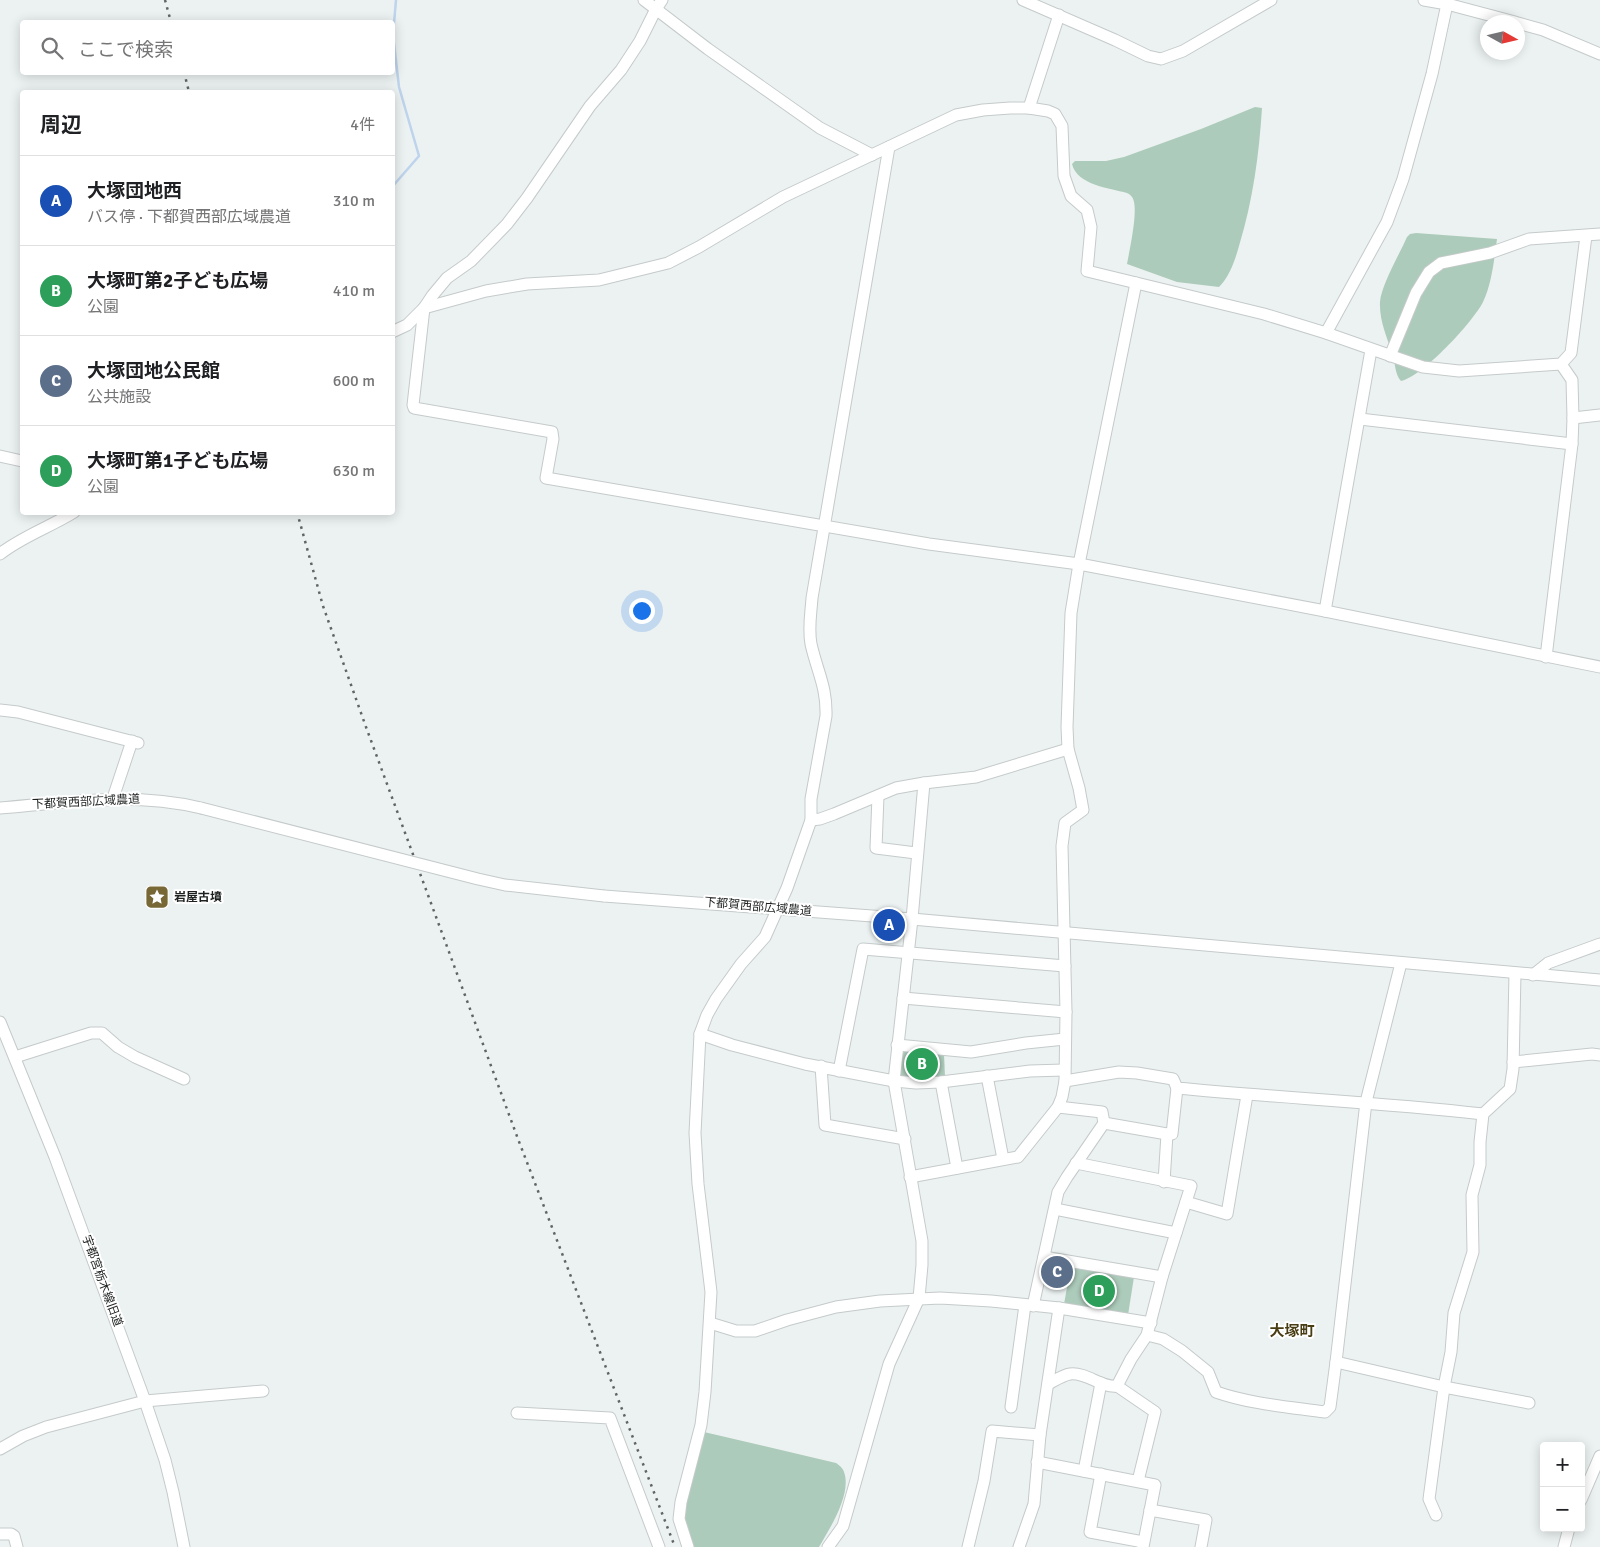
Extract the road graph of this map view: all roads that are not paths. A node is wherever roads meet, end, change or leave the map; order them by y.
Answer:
1 (644, 0) edge
2 (1023, 0) edge
3 (1271, 0) edge
4 (1424, 0) edge
5 (1447, 4) junction
6 (659, 5) edge
7 (1487, 15) edge
8 (1059, 16) junction
9 (1525, 25) edge
10 (1600, 54) edge
11 (1029, 108) junction
12 (889, 148) junction
13 (872, 155) junction
14 (1600, 234) edge
15 (1586, 236) junction
16 (1136, 284) junction
17 (424, 308) junction
18 (395, 330) edge
19 (1326, 333) junction
20 (1371, 350) junction
21 (1390, 356) junction
22 (1561, 364) junction
23 (1600, 415) edge
24 (1573, 418) junction
25 (1360, 420) junction
26 (1572, 444) junction
27 (0, 456) edge
28 (20, 461) edge
29 (69, 515) edge
30 (824, 527) junction
31 (0, 554) edge
32 (1078, 564) junction
33 (1325, 612) junction
34 (1546, 658) junction
35 (1600, 667) edge
36 (0, 710) edge
37 (1068, 749) junction
38 (924, 782) junction
39 (878, 796) junction
40 (113, 798) junction
41 (0, 808) edge
42 (811, 820) junction
43 (916, 853) junction
44 (778, 909) junction
45 (912, 919) junction
46 (1065, 934) junction
47 (1600, 944) edge
48 (908, 954) junction
49 (1401, 963) junction
50 (1065, 966) junction
51 (1515, 973) junction
52 (1533, 975) junction
53 (1600, 980) edge
54 (903, 998) junction
55 (1066, 1012) junction
56 (0, 1022) edge
57 (700, 1034) junction
58 (1065, 1039) junction
59 (897, 1045) junction
60 (1600, 1055) edge
61 (15, 1057) junction
62 (1513, 1062) junction
63 (821, 1066) junction
64 (839, 1070) junction
65 (1064, 1075) junction
66 (987, 1076) junction
67 (184, 1079) dead end
68 (894, 1081) junction
69 (941, 1082) junction
70 (1177, 1088) junction
71 (1247, 1095) junction
72 (1366, 1102) junction
73 (1058, 1108) junction
74 (1483, 1114) junction
75 (1104, 1122) junction
76 (1167, 1134) junction
77 (905, 1139) junction
78 (1003, 1159) junction
79 (1076, 1163) junction
80 (958, 1168) junction
81 (910, 1177) junction
82 (1164, 1182) junction
83 (1186, 1202) junction
84 (1055, 1209) junction
85 (1176, 1233) junction
86 (1044, 1257) junction
87 (1162, 1277) junction
88 (919, 1298) junction
89 (1029, 1305) junction
90 (1059, 1308) junction
91 (710, 1322) junction
92 (1149, 1329) junction
93 (1336, 1362) junction
94 (1101, 1383) junction
95 (1048, 1384) junction
96 (1117, 1386) junction
97 (1444, 1387) junction
98 (263, 1391) dead end
99 (145, 1401) junction
100 (1529, 1404) dead end
101 (1012, 1407) dead end
102 (516, 1413) dead end
103 (1040, 1435) junction
104 (0, 1449) edge
105 (1600, 1456) edge
106 (1037, 1462) junction
107 (1084, 1471) junction
108 (1100, 1474) junction
109 (1138, 1481) junction
110 (1585, 1491) edge
111 (1150, 1510) junction
112 (1436, 1515) dead end
113 (1568, 1532) edge
114 (0, 1534) edge
115 (1143, 1545) edge
116 (17, 1547) edge
117 (184, 1547) edge
118 (660, 1547) edge
119 (688, 1547) edge
120 (828, 1547) edge
121 (968, 1547) edge
122 (1019, 1547) edge
123 (1201, 1547) edge
124 (1564, 1547) edge

1 - 6 street
2 - 8 street
3 - 8 street
4 - 5 street
5 - 7 street
5 - 19 street
6 - 13 street
6 - 17 street
8 - 11 street
9 - 10 street
11 - 12 street
11 - 16 street
12 - 13 street
12 - 30 street
13 - 17 street
14 - 15 street
15 - 21 street
15 - 22 street
16 - 19 street
16 - 32 street
17 - 18 street
17 - 30 street
19 - 20 street
20 - 21 street
20 - 25 street
21 - 22 street
22 - 24 street
23 - 24 street
24 - 26 street
25 - 26 street
25 - 33 street
26 - 34 street
27 - 28 street
29 - 31 street
30 - 32 street
30 - 42 street
32 - 33 street
32 - 37 street
33 - 34 street
34 - 35 street
36 - 40 street
37 - 38 street
37 - 46 street
38 - 39 street
38 - 43 street
39 - 42 street
39 - 43 street
40 - 41 street, 下都賀西部広域農道
40 - 44 street, 下都賀西部広域農道, bridge
42 - 44 street
43 - 45 street
44 - 45 street, 下都賀西部広域農道
44 - 57 street
45 - 46 street, 下都賀西部広域農道
45 - 48 street
46 - 49 street, 下都賀西部広域農道
46 - 50 street
47 - 52 street
48 - 50 street
48 - 54 street
48 - 64 street
49 - 51 street, 下都賀西部広域農道
49 - 72 street
50 - 55 street
51 - 52 street, 下都賀西部広域農道
51 - 62 street
52 - 53 street, 下都賀西部広域農道
54 - 55 street
54 - 59 street
55 - 58 street
56 - 61 street, 宇都宮栃木線旧道
57 - 63 street
57 - 91 street
58 - 59 street
58 - 65 street
59 - 68 street
60 - 62 street
61 - 67 street
61 - 99 street, 宇都宮栃木線旧道
62 - 74 street
63 - 64 street
63 - 77 street
64 - 68 street
65 - 66 street
65 - 70 street
65 - 73 street
66 - 69 street
66 - 78 street
68 - 69 street
68 - 77 street
69 - 80 street
70 - 71 street
70 - 76 street
71 - 72 street
71 - 83 street
72 - 74 street
72 - 93 street
73 - 75 street
73 - 78 street
74 - 97 street
75 - 76 street
75 - 79 street
76 - 82 street
77 - 81 street
78 - 80 street
79 - 82 street
79 - 84 street
80 - 81 street
81 - 88 street
82 - 83 street
83 - 85 street
84 - 85 street
84 - 86 street
85 - 87 street
86 - 87 street
86 - 89 street
87 - 92 street
88 - 89 street
88 - 91 street
88 - 120 street
89 - 90 street
89 - 101 street
90 - 92 street
90 - 95 street
91 - 119 street
92 - 93 street
92 - 96 street
93 - 97 street
94 - 95 street
94 - 96 street
94 - 107 street
95 - 103 street
96 - 109 street
97 - 100 street
97 - 112 street
98 - 99 street
99 - 104 street
99 - 117 street, 宇都宮栃木線旧道
102 - 118 street
103 - 106 street
103 - 121 street
105 - 110 street
106 - 107 street
106 - 122 street
107 - 108 street
108 - 109 street
108 - 115 street
109 - 111 street
111 - 115 street
111 - 123 street
113 - 124 street
114 - 116 street

